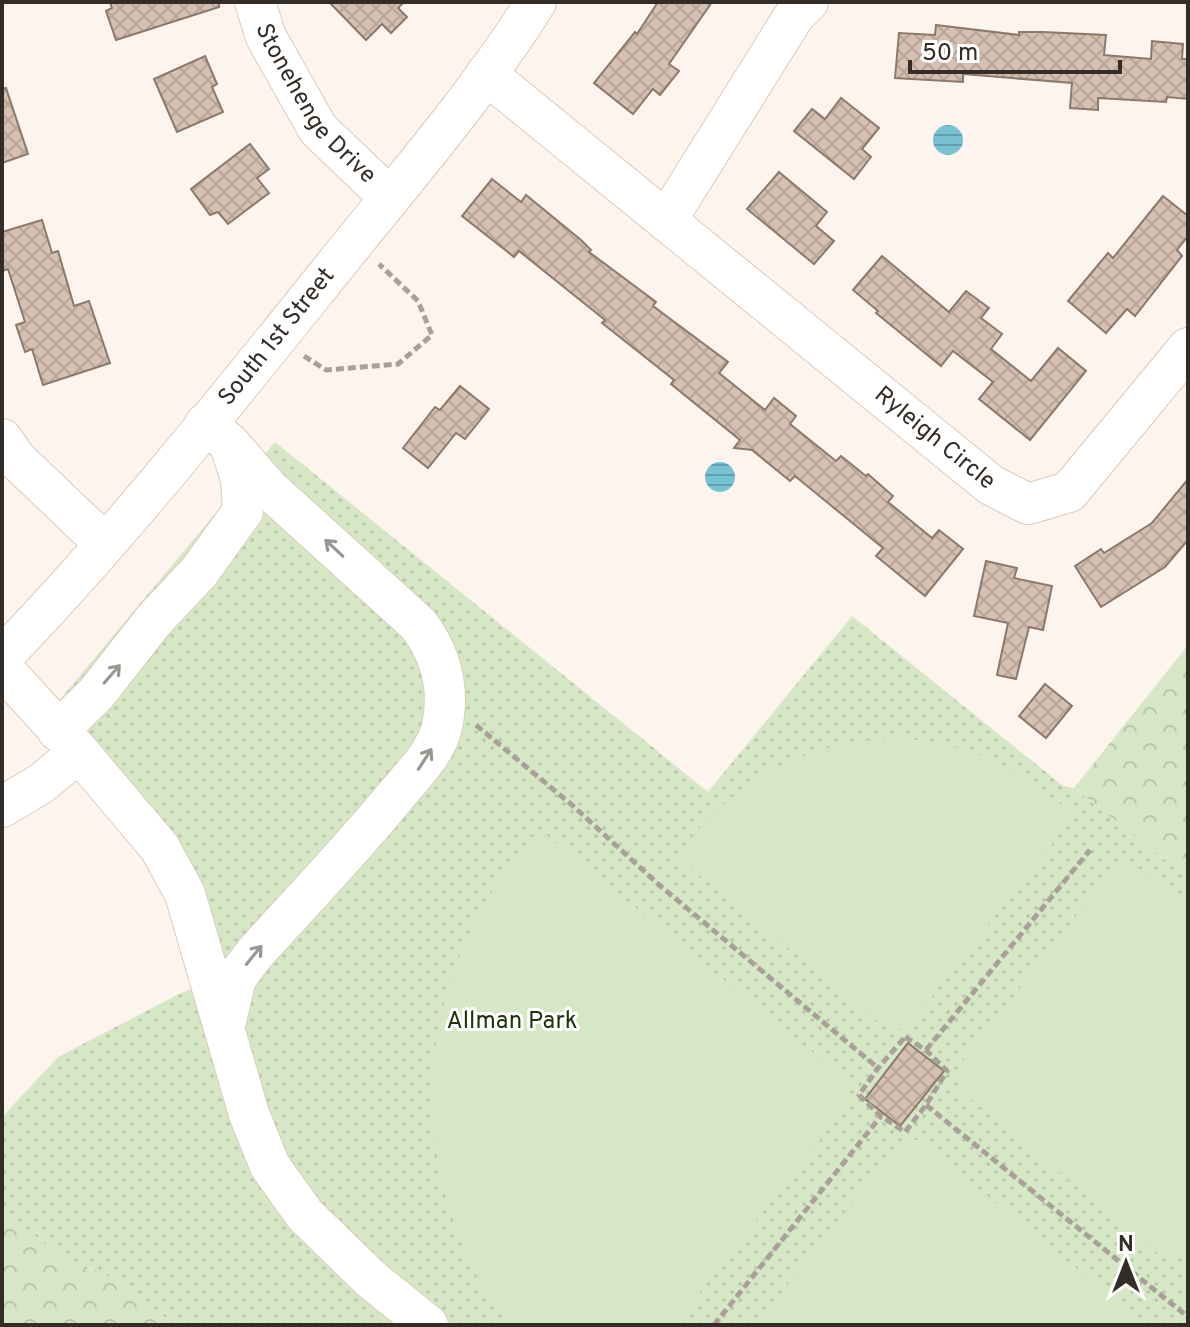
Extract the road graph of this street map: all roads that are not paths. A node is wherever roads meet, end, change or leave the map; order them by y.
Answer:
1 (255, 2) edge
2 (536, 2) edge
3 (808, 2) edge
4 (486, 74) junction
5 (390, 198) junction
6 (666, 221) junction
7 (1188, 348) edge
8 (217, 434) junction
9 (2, 439) edge
10 (105, 544) junction
11 (2, 657) edge
12 (2, 668) edge
13 (68, 741) junction
14 (2, 807) edge
15 (225, 1025) junction
16 (428, 1325) edge

1 - 5 street, Stonehenge Drive
2 - 4 street, South 1st Street
3 - 6 street
4 - 5 street, South 1st Street
4 - 6 street, Ryleigh Circle
5 - 8 street, South 1st Street
6 - 7 street, Ryleigh Circle
8 - 10 street, South 1st Street
13 -> 8 street
15 -> 8 street
9 - 10 street
10 - 11 street, South 1st Street
12 - 13 street
13 - 14 street
13 - 15 street
15 - 16 street

